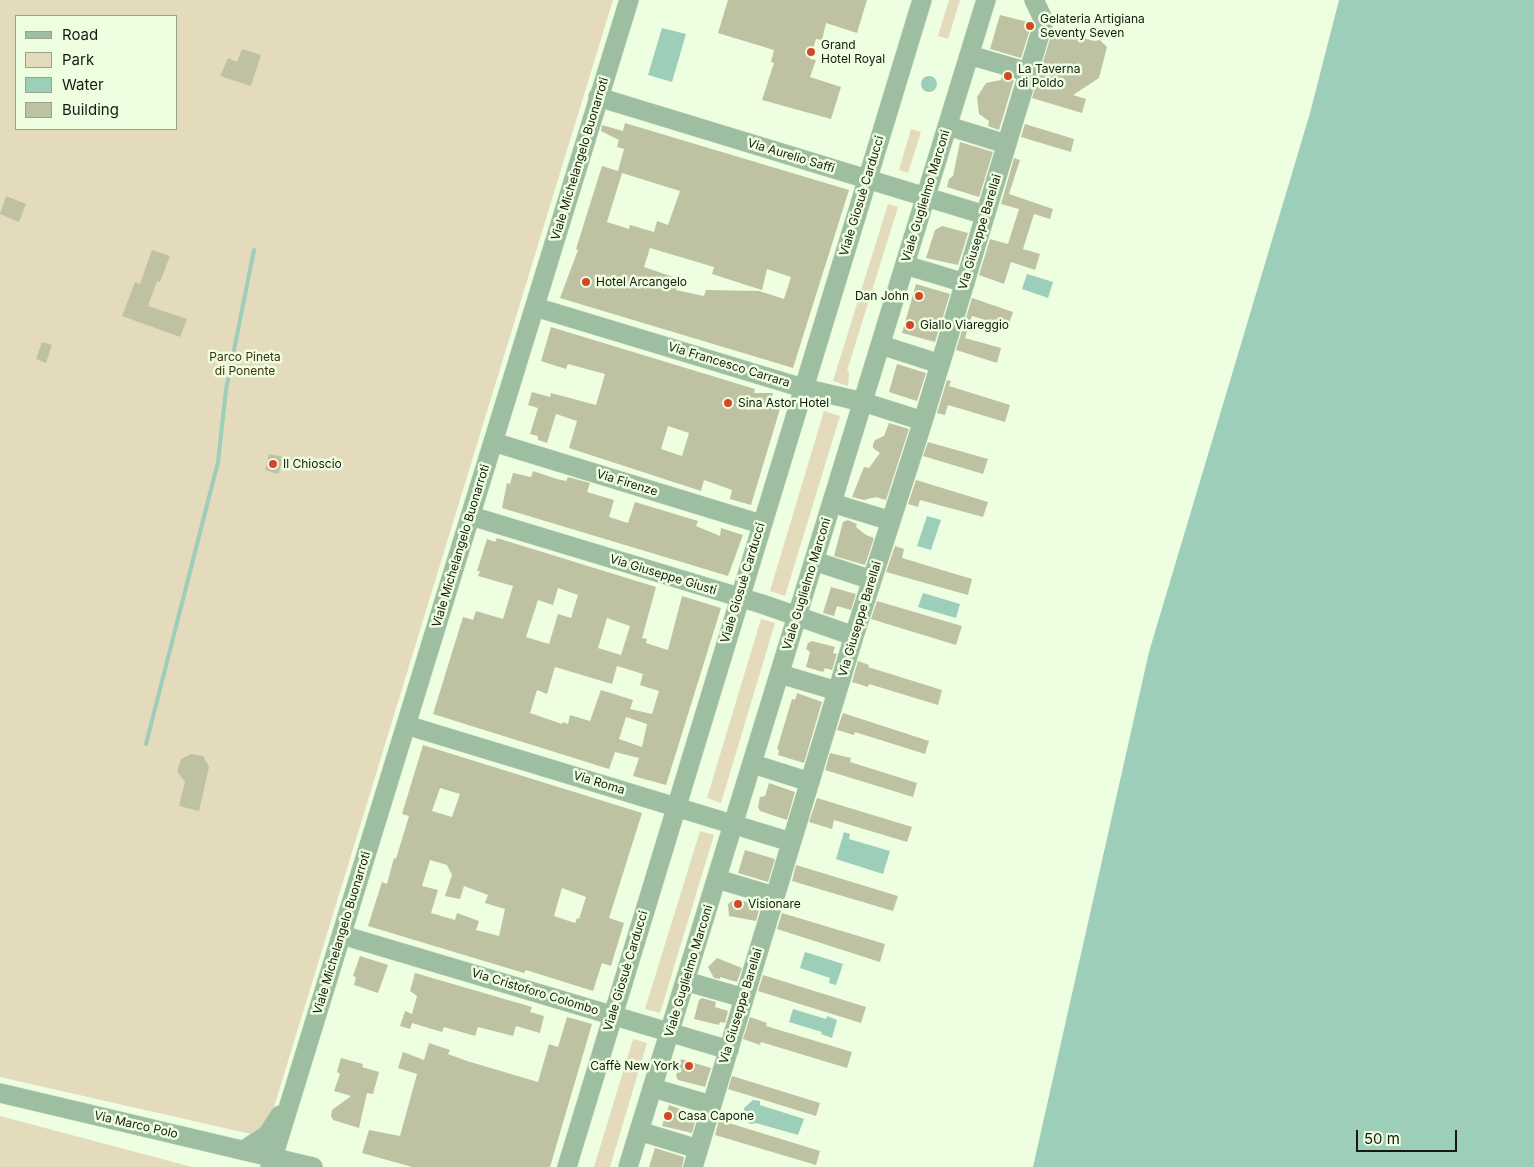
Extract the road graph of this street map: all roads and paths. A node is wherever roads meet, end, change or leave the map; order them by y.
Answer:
1 (629, 0) edge
2 (922, 0) edge
3 (986, 0) edge
4 (1031, 1) edge
5 (970, 55) junction
6 (1028, 72) junction
7 (598, 97) junction
8 (948, 126) junction
9 (1006, 144) junction
10 (867, 179) junction
11 (926, 198) junction
12 (985, 215) junction
13 (905, 265) junction
14 (965, 283) junction
15 (535, 306) junction
16 (881, 345) junction
17 (940, 364) junction
18 (804, 388) junction
19 (864, 402) junction
20 (923, 421) junction
21 (493, 442) junction
22 (832, 503) junction
23 (471, 516) junction
24 (891, 521) junction
25 (761, 524) junction
26 (814, 561) junction
27 (872, 580) junction
28 (739, 598) junction
29 (797, 616) junction
30 (854, 636) junction
31 (780, 674) junction
32 (838, 691) junction
33 (406, 725) junction
34 (753, 764) junction
35 (810, 782) junction
36 (675, 807) junction
37 (734, 824) junction
38 (791, 842) junction
39 (717, 879) junction
40 (774, 896) junction
41 (342, 935) junction
42 (685, 981) junction
43 (744, 998) junction
44 (612, 1015) junction
45 (669, 1032) junction
46 (729, 1050) junction
47 (653, 1088) junction
48 (0, 1092) edge
49 (294, 1092) junction
50 (711, 1105) junction
51 (639, 1130) junction
52 (698, 1149) junction
53 (244, 1150) junction
54 (271, 1162) edge
55 (313, 1167) edge
56 (567, 1167) edge
57 (628, 1167) edge
58 (692, 1167) edge

1 - 7 street, Viale Michelangelo Buonarroti
2 - 10 street, Viale Giosuè Carducci
3 - 5 street, Viale Guglielmo Marconi
4 - 6 street, Via Giuseppe Barellai
5 - 6 street
5 - 8 street, Viale Guglielmo Marconi
6 - 9 street, Via Giuseppe Barellai
7 - 10 street, Via Aurelio Saffi
7 - 15 street, Viale Michelangelo Buonarroti
8 - 9 street
8 - 11 street, Viale Guglielmo Marconi
9 - 12 street, Via Giuseppe Barellai
10 - 11 street, Via Aurelio Saffi
10 - 18 street, Viale Giosuè Carducci
11 - 12 street, Via Aurelio Saffi
11 - 13 street, Viale Guglielmo Marconi
12 - 14 street, Via Giuseppe Barellai
13 - 14 street
13 - 16 street, Viale Guglielmo Marconi
14 - 17 street, Via Giuseppe Barellai
15 - 18 street, Via Francesco Carrara
15 - 21 street, Viale Michelangelo Buonarroti
16 - 17 street
16 - 19 street, Viale Guglielmo Marconi
17 - 20 street, Via Giuseppe Barellai
18 - 19 street, Via Francesco Carrara
18 - 25 street, Viale Giosuè Carducci
19 - 20 street, Via Francesco Carrara
19 - 22 street, Viale Guglielmo Marconi
20 - 24 street, Via Giuseppe Barellai
21 - 23 street, Viale Michelangelo Buonarroti
21 - 25 street, Via Firenze
22 - 24 street
22 - 26 street, Viale Guglielmo Marconi
23 - 28 street, Via Giuseppe Giusti
23 - 33 street, Viale Michelangelo Buonarroti
24 - 27 street, Via Giuseppe Barellai
25 - 28 street, Viale Giosuè Carducci
26 - 27 street
26 - 29 street, Viale Guglielmo Marconi
27 - 30 street, Via Giuseppe Barellai
28 - 29 street, Via Giuseppe Giusti
28 - 36 street, Viale Giosuè Carducci
29 - 30 street, Via Giuseppe Giusti
29 - 31 street, Viale Guglielmo Marconi
30 - 32 street, Via Giuseppe Barellai
31 - 32 street
31 - 34 street, Viale Guglielmo Marconi
32 - 35 street, Via Giuseppe Barellai
33 - 36 street, Via Roma
33 - 41 street, Viale Michelangelo Buonarroti
34 - 35 street
34 - 37 street, Viale Guglielmo Marconi
35 - 38 street, Via Giuseppe Barellai
36 - 37 street, Via Roma
36 - 44 street, Viale Giosuè Carducci
37 - 38 street, Via Roma
37 - 39 street, Viale Guglielmo Marconi
38 - 40 street, Via Giuseppe Barellai
39 - 40 street
39 - 42 street, Viale Guglielmo Marconi
40 - 43 street, Via Giuseppe Barellai
41 - 44 street, Via Cristoforo Colombo
41 - 49 street, Viale Michelangelo Buonarroti
42 - 43 street
42 - 45 street, Viale Guglielmo Marconi
43 - 46 street, Via Giuseppe Barellai
44 - 45 street, Via Cristoforo Colombo
44 - 56 street, Viale Giosuè Carducci
45 - 46 street, Via Cristoforo Colombo
45 - 47 street, Viale Guglielmo Marconi
46 - 50 street, Via Giuseppe Barellai
47 - 50 street
47 - 51 street, Viale Guglielmo Marconi
48 - 53 street, Via Marco Polo
49 - 53 street, Viale Michelangelo Buonarroti
49 - 54 street, Viale Michelangelo Buonarroti
50 - 52 street, Via Giuseppe Barellai
51 - 52 street
51 - 57 street, Viale Guglielmo Marconi
52 - 58 street, Via Giuseppe Barellai
53 - 54 street, Via Marco Polo
54 - 55 street, Via Marco Polo

